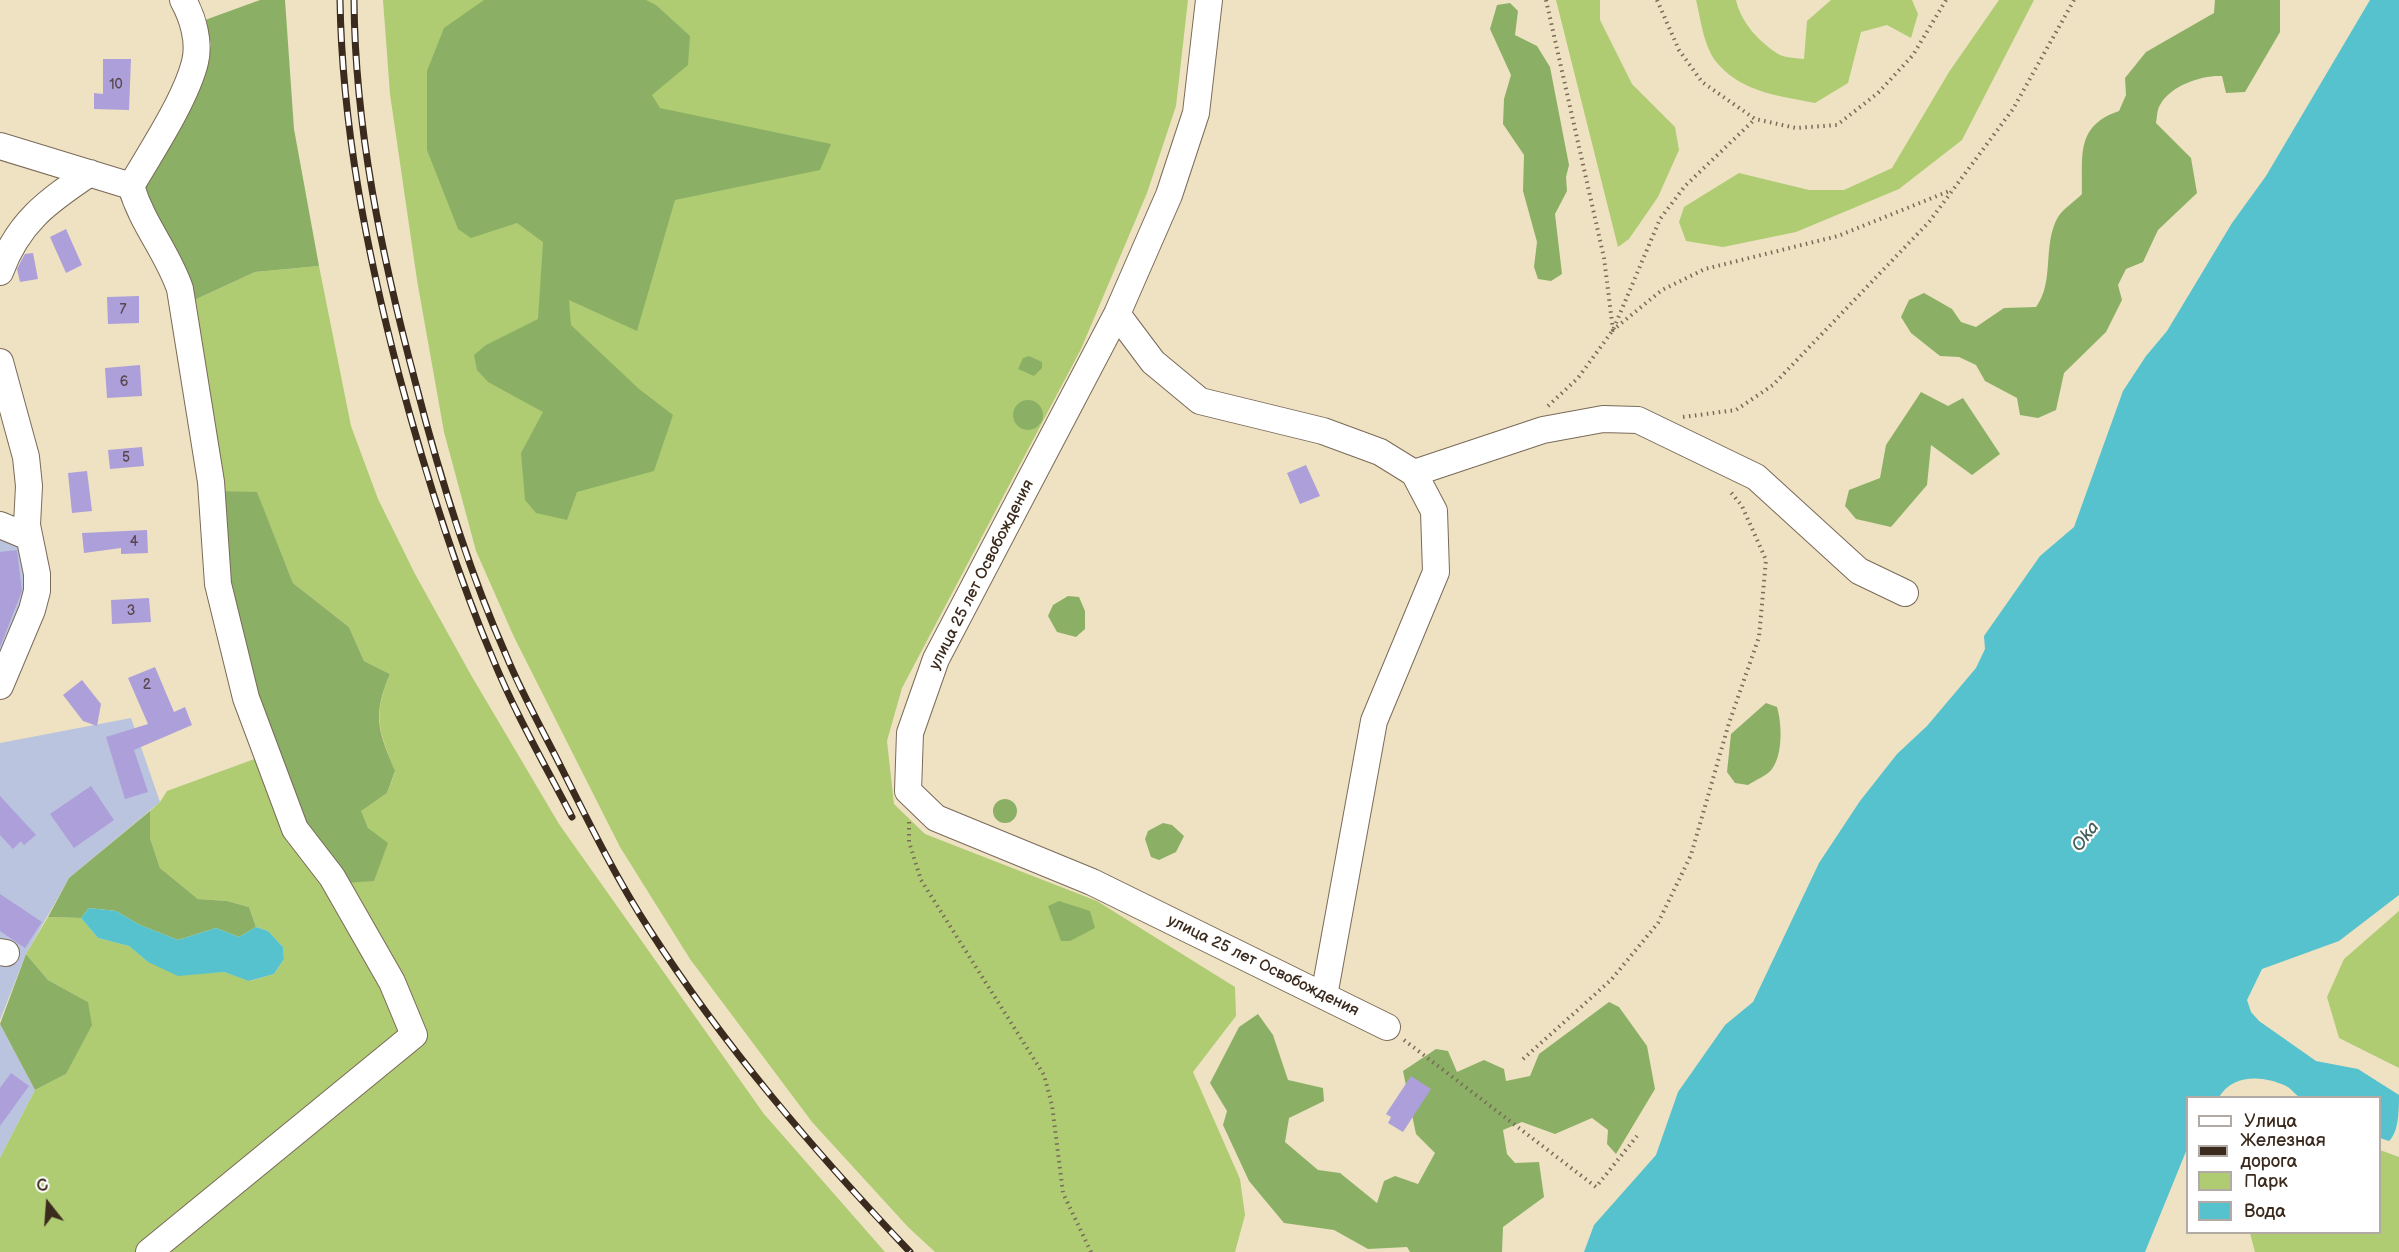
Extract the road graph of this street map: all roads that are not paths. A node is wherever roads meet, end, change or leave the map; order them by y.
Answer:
1 (183, 0) edge
2 (1209, 0) edge
3 (0, 146) edge
4 (90, 173) junction
5 (131, 186) junction
6 (0, 272) edge
7 (1117, 314) junction
8 (0, 362) edge
9 (1414, 473) junction
10 (0, 526) edge
11 (29, 537) junction
12 (1905, 593) dead end
13 (0, 686) edge
14 (1324, 996) junction
15 (1387, 1027) road end
16 (149, 1252) edge

1 - 5 street
2 - 7 street, улица 25 лет Освобождения
3 - 4 street
4 - 5 street
4 - 6 street
5 - 16 street
7 - 9 street
7 - 14 street, улица 25 лет Освобождения
8 - 11 street
9 - 12 street
9 - 14 street
10 - 11 street
11 - 13 street
14 - 15 street, улица 25 лет Освобождения

